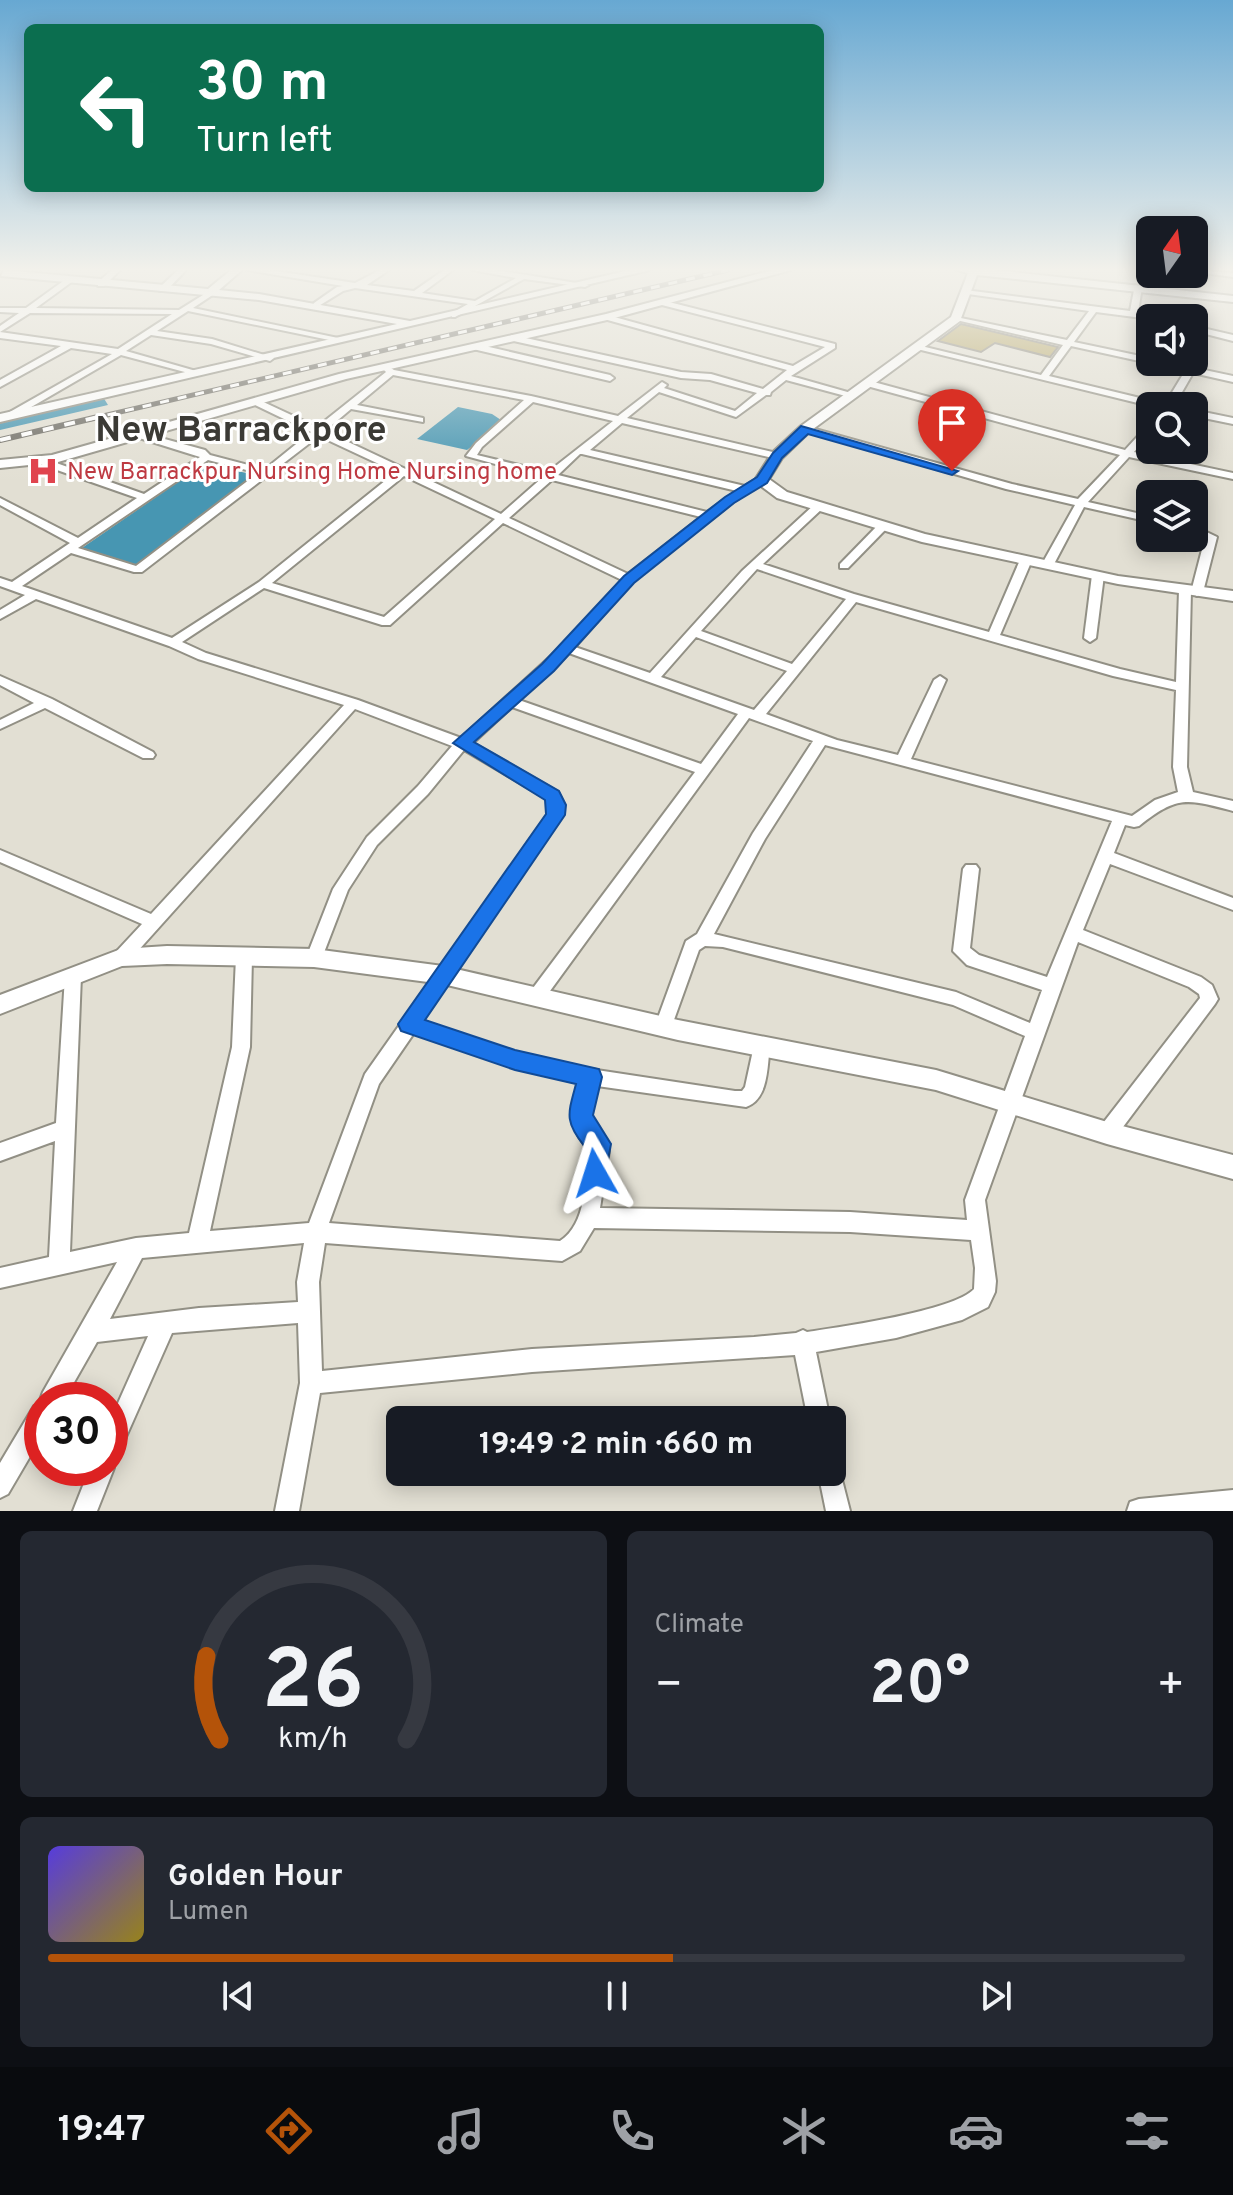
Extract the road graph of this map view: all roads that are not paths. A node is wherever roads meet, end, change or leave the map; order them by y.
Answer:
1 (45, 341) edge
2 (138, 341) edge
3 (202, 341) edge
4 (334, 341) edge
5 (502, 341) edge
6 (524, 341) edge
7 (692, 341) edge
8 (811, 341) edge
9 (927, 341) edge
10 (1045, 341) edge
11 (1072, 341) edge
12 (69, 345) junction
13 (1068, 346) junction
14 (476, 347) junction
15 (917, 348) junction
16 (119, 352) junction
17 (270, 358) junction
18 (1136, 360) edge
19 (794, 369) junction
20 (389, 370) junction
21 (193, 373) junction
22 (676, 373) junction
23 (1208, 374) edge
24 (0, 376) edge
25 (786, 377) junction
26 (11, 378) junction
27 (610, 378) dead end
28 (1043, 378) junction
29 (1233, 379) edge
30 (0, 384) edge
31 (870, 384) junction
32 (657, 389) junction
33 (767, 393) junction
34 (853, 395) junction
35 (531, 399) junction
36 (1136, 400) edge
37 (254, 401) junction
38 (350, 406) junction
39 (4, 416) edge
40 (1208, 416) edge
41 (420, 420) dead end
42 (620, 421) junction
43 (1233, 421) edge
44 (805, 429) junction
45 (319, 431) junction
46 (139, 435) junction
47 (1136, 445) edge
48 (582, 451) junction
49 (1128, 454) junction
50 (777, 456) junction
51 (206, 457) junction
52 (41, 461) junction
53 (0, 464) edge
54 (266, 472) junction
55 (403, 472) junction
56 (550, 476) junction
57 (1233, 476) edge
58 (762, 480) junction
59 (744, 489) junction
60 (144, 497) junction
61 (0, 501) edge
62 (1081, 503) junction
63 (819, 506) junction
64 (709, 516) junction
65 (1136, 516) edge
66 (501, 520) junction
67 (883, 526) junction
68 (74, 546) junction
69 (1205, 552) edge
70 (1026, 560) junction
71 (1048, 564) junction
72 (755, 565) junction
73 (844, 566) dead end
74 (1098, 575) junction
75 (629, 579) junction
76 (7, 584) edge
77 (263, 584) junction
78 (1191, 591) junction
79 (35, 594) junction
80 (1233, 596) edge
81 (852, 597) junction
82 (0, 615) edge
83 (693, 632) junction
84 (993, 637) junction
85 (1090, 638) dead end
86 (173, 643) junction
87 (567, 648) junction
88 (793, 669) junction
89 (652, 679) junction
90 (0, 680) edge
91 (940, 680) dead end
92 (1182, 687) junction
93 (47, 702) junction
94 (510, 702) junction
95 (353, 703) junction
96 (751, 715) junction
97 (0, 725) edge
98 (822, 739) junction
99 (462, 743) junction
100 (148, 755) dead end
101 (903, 760) junction
102 (704, 770) junction
103 (1186, 794) junction
104 (1233, 806) edge
105 (1120, 819) junction
106 (0, 856) edge
107 (1105, 856) junction
108 (971, 869) dead end
109 (1233, 904) edge
110 (154, 922) junction
111 (1074, 933) junction
112 (703, 939) junction
113 (244, 957) junction
114 (121, 958) junction
115 (314, 958) junction
116 (443, 975) junction
117 (73, 976) junction
118 (1052, 986) junction
119 (536, 997) junction
120 (0, 1005) edge
121 (409, 1024) junction
122 (664, 1026) junction
123 (1036, 1033) junction
124 (761, 1046) junction
125 (590, 1077) junction
126 (1012, 1104) junction
127 (64, 1129) junction
128 (1107, 1133) junction
129 (0, 1152) edge
130 (1233, 1167) edge
131 (586, 1218) junction
132 (977, 1231) junction
133 (316, 1232) junction
134 (197, 1242) junction
135 (136, 1248) junction
136 (59, 1265) junction
137 (0, 1278) edge
138 (309, 1312) junction
139 (165, 1323) junction
140 (91, 1332) junction
141 (803, 1341) junction
142 (62, 1382) edge
143 (311, 1383) junction
144 (128, 1406) edge
145 (816, 1406) edge
146 (24, 1445) edge
147 (0, 1486) edge
148 (95, 1486) edge
149 (833, 1486) edge
150 (1233, 1502) edge
151 (85, 1511) edge
152 (287, 1511) edge
153 (838, 1511) edge
154 (1139, 1511) edge

1 - 12 street
2 - 16 street
3 - 17 street
4 - 17 street
5 - 14 street
6 - 22 street
7 - 19 street
8 - 19 street
9 - 15 street
10 - 13 street
11 - 13 street
12 - 16 street
12 - 26 street
13 - 18 street
13 - 28 street
14 - 20 street
14 - 27 street
15 - 28 street
15 - 31 street
16 - 21 street
16 - 39 street
17 - 21 street
19 - 25 street
20 - 35 street
20 - 37 street
20 - 38 street
21 - 39 street
22 - 32 street
22 - 33 street
23 - 29 street
24 - 26 street
25 - 33 street
25 - 34 street
26 - 30 street
28 - 36 street
31 - 34 street
31 - 49 street
32 - 33 street
32 - 42 street
34 - 44 street
35 - 42 street
35 - 56 street
37 - 45 street
37 - 46 street
38 - 41 street
38 - 45 street
40 - 43 street
42 - 48 street
42 - 50 street
44 - 50 street
44 - 62 street
45 - 54 street
45 - 55 street
46 - 51 street
46 - 52 street
47 - 49 street
48 - 56 street
48 - 59 street
49 - 57 street
49 - 62 street
50 - 58 street
51 - 54 street
51 - 60 street
52 - 53 street
52 - 60 street
54 - 68 street
55 - 66 street
55 - 77 street
56 - 64 street
56 - 66 street
58 - 59 street
58 - 63 street
59 - 64 street
60 - 68 street
61 - 68 street
62 - 65 street
62 - 71 street
63 - 67 street
63 - 72 street
64 - 75 street
66 - 75 street
66 - 77 street
67 - 70 street
67 - 73 street
68 - 76 street
69 - 78 street
70 - 71 street
70 - 84 street
71 - 74 street
72 - 81 street
72 - 83 street
74 - 78 street
74 - 85 street
75 - 87 street
76 - 79 street
77 - 86 street
78 - 80 street
78 - 92 street
79 - 82 street
79 - 86 street
81 - 84 street
81 - 88 street
83 - 88 street
83 - 89 street
84 - 92 street
86 - 95 street
87 - 89 street
87 - 94 street
88 - 96 street
89 - 96 street
90 - 93 street
91 - 101 street
92 - 103 street
93 - 97 street
93 - 100 street
94 - 99 street
94 - 102 street
95 - 99 street
95 - 110 street
96 - 98 street
96 - 102 street
98 - 101 street
98 - 112 street
99 - 115 street
99 - 116 street
101 - 105 street
102 - 119 street
103 - 104 street
103 - 105 street
105 - 107 street
106 - 110 street
107 - 109 street
107 - 111 street
108 - 118 street
110 - 114 street
111 - 118 street
111 - 128 street
112 - 122 street
112 - 123 street
113 - 114 street
113 - 115 street
113 - 134 street
114 - 117 street
115 - 116 street
116 - 119 street
116 - 121 street
117 - 120 street
117 - 127 street
118 - 123 street
119 - 122 street
121 - 125 street
121 - 133 street
122 - 124 street
123 - 126 street
124 - 125 street
124 - 126 street
125 - 131 street
126 - 128 street
126 - 132 street
127 - 129 street
127 - 136 street
128 - 130 street
131 - 132 street
131 - 133 street
132 - 141 street
133 - 134 street
133 - 138 street
134 - 135 street
135 - 136 street
135 - 140 street
136 - 137 street
138 - 139 street
138 - 143 street
139 - 140 street
139 - 144 street
140 - 142 street
141 - 143 street
141 - 145 street
143 - 152 street
146 - 147 street
148 - 151 street
149 - 153 street
150 - 154 street

